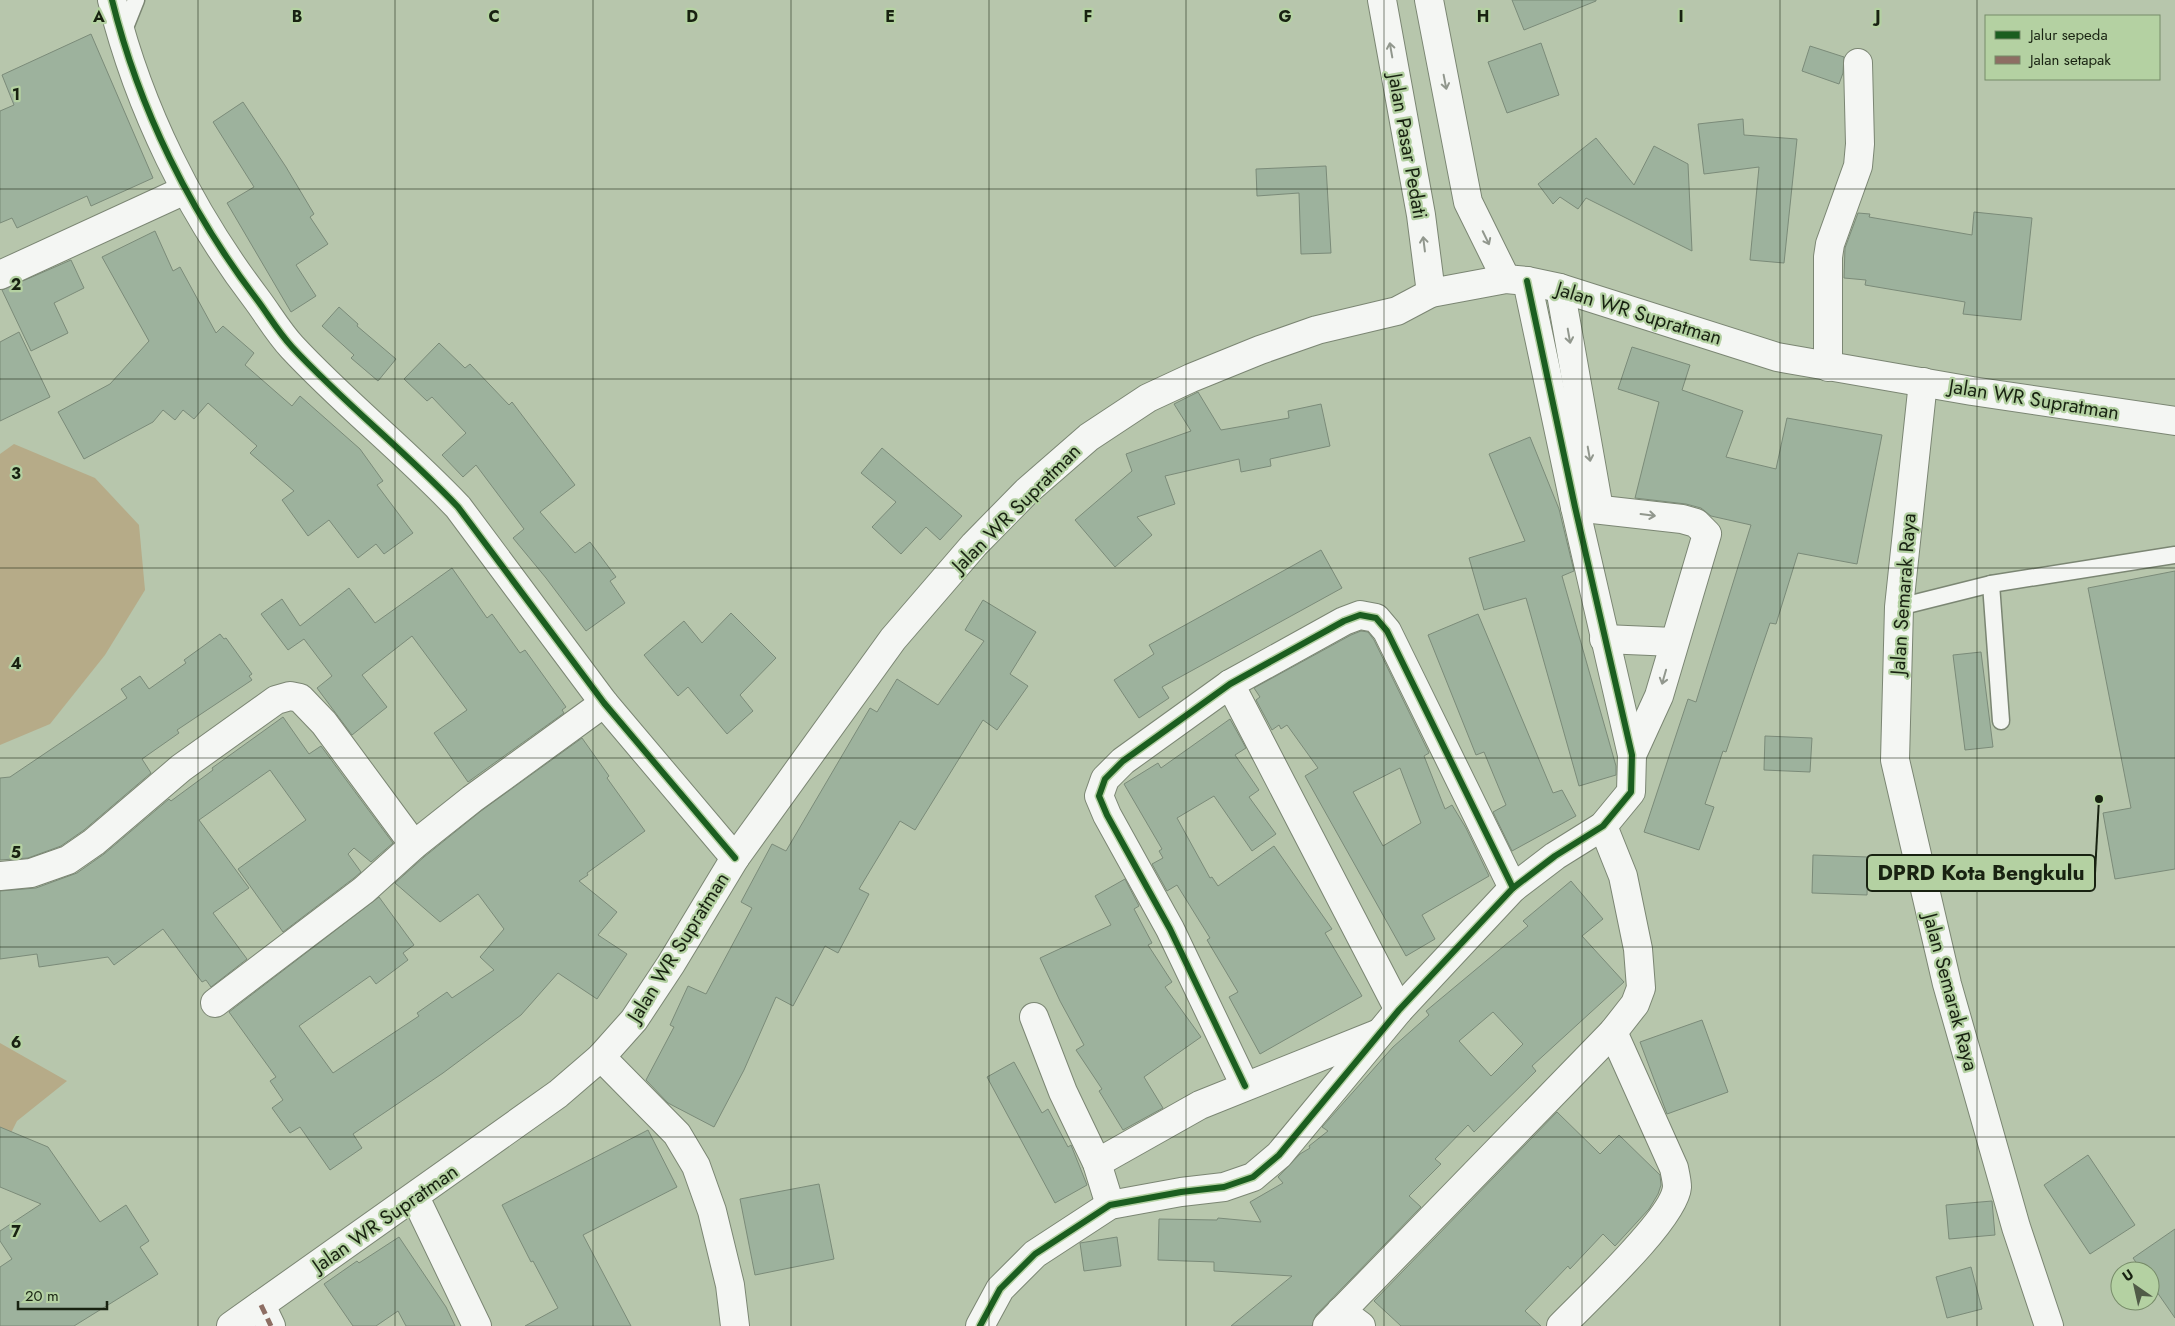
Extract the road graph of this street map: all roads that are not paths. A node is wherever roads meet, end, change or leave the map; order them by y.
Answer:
1 (112, 0) edge
2 (136, 0) edge
3 (1382, 0) edge
4 (1429, 0) edge
5 (121, 37) junction
6 (1858, 63) dead end
7 (185, 190) junction
8 (0, 274) edge
9 (1516, 280) junction
10 (1560, 288) junction
11 (1430, 293) junction
12 (1828, 367) junction
13 (1923, 382) junction
14 (2175, 421) edge
15 (1587, 508) junction
16 (2175, 555) edge
17 (1991, 584) junction
18 (1898, 607) junction
19 (1604, 640) junction
20 (1674, 642) junction
21 (1230, 684) junction
22 (604, 703) junction
23 (2001, 721) dead end
24 (1632, 755) junction
25 (1603, 826) junction
26 (414, 845) junction
27 (735, 858) junction
28 (0, 876) edge
29 (1513, 888) junction
30 (214, 1003) dead end
31 (1399, 1010) junction
32 (1034, 1018) dead end
33 (1613, 1032) junction
34 (1379, 1033) junction
35 (601, 1057) junction
36 (1245, 1086) junction
37 (1097, 1163) junction
38 (415, 1197) junction
39 (1110, 1205) junction
40 (266, 1316) edge
41 (1343, 1321) edge
42 (231, 1326) edge
43 (477, 1326) edge
44 (735, 1326) edge
45 (980, 1326) edge
46 (1561, 1326) edge
47 (2049, 1326) edge

1 - 5 main road
2 - 5 lane
11 -> 3 main road, Jalan Pasar Pedati
4 -> 9 main road
5 - 7 main road
6 - 12 main road
7 - 8 main road
7 - 22 main road
9 - 10 main road, Jalan WR Supratman
9 - 11 main road, Jalan WR Supratman
9 - 15 main road
10 - 12 main road, Jalan WR Supratman
10 -> 15 main road
11 - 27 main road, Jalan WR Supratman
12 - 13 main road, Jalan WR Supratman
13 - 14 main road, Jalan WR Supratman
13 - 18 main road, Jalan Semarak Raya
15 - 19 main road
15 -> 20 main road
16 - 17 lane
17 - 18 lane
17 - 23 lane
18 - 47 main road, Jalan Semarak Raya
19 - 20 main road
19 - 24 main road
20 -> 24 main road
21 - 29 main road
21 - 31 main road
21 - 36 main road
22 - 26 main road
22 - 27 main road
24 - 25 main road
25 - 29 main road
25 - 33 main road
26 - 28 main road
26 - 30 main road
27 - 35 main road, Jalan WR Supratman
29 - 31 main road
31 - 34 main road
32 - 37 main road
33 - 41 main road
33 - 46 main road
34 - 36 main road
34 - 39 main road
35 - 38 main road, Jalan WR Supratman
35 - 44 main road
36 - 37 main road
37 - 39 main road
38 - 40 main road, Jalan WR Supratman
38 - 43 main road
39 - 45 main road
40 - 42 main road, Jalan WR Supratman

